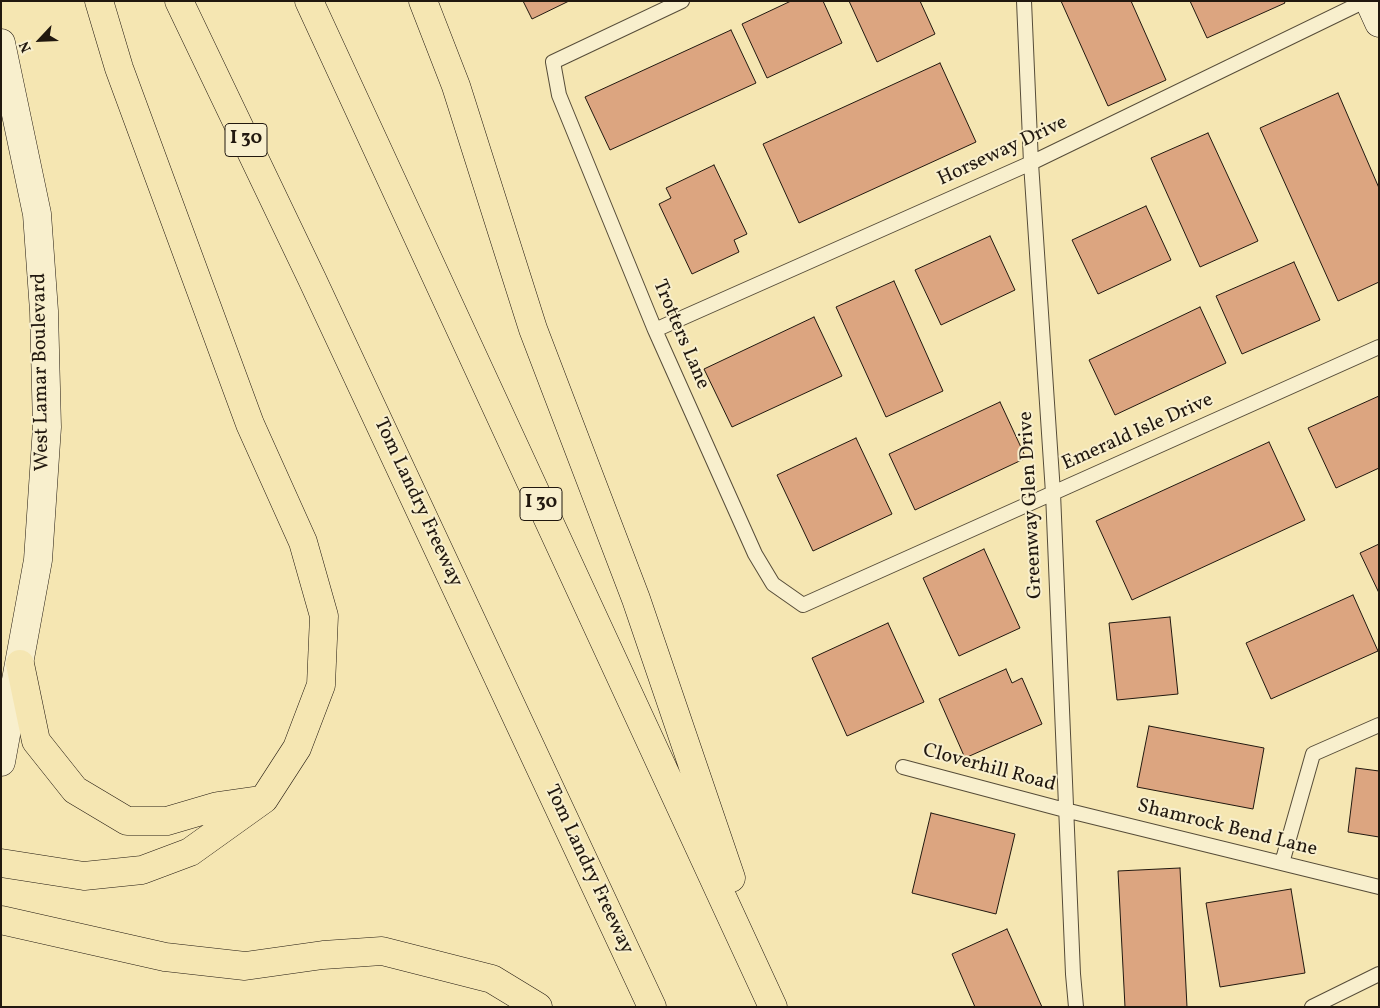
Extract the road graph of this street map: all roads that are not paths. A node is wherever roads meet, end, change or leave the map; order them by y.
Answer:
1 (99, 1) edge
2 (179, 1) edge
3 (308, 1) edge
4 (423, 1) edge
5 (682, 1) edge
6 (1024, 1) edge
7 (1365, 1) edge
8 (1369, 1) edge
9 (1379, 22) edge
10 (1, 42) edge
11 (1031, 163) junction
12 (655, 330) junction
13 (1379, 347) edge
14 (1053, 493) junction
15 (803, 605) joint
16 (20, 664) junction
17 (1379, 725) edge
18 (1, 762) edge
19 (903, 767) dead end
20 (264, 799) junction
21 (1065, 810) junction
22 (1, 863) edge
23 (1282, 863) junction
24 (1379, 887) edge
25 (1, 920) edge
26 (1379, 974) edge
27 (538, 1007) edge
28 (652, 1007) edge
29 (773, 1007) edge
30 (778, 1007) edge
31 (1076, 1007) edge
32 (1312, 1007) edge

1 - 20 highway
2 - 28 highway, Tom Landry Freeway / I 30
3 - 29 highway, I 30
4 - 30 highway
5 - 12 lane, Trotters Lane
6 - 11 lane, Greenway Glen Drive
7 - 11 lane, Horseway Drive
8 - 9 main road
10 - 16 main road, West Lamar Boulevard
11 - 12 lane, Horseway Drive
11 - 14 lane, Greenway Glen Drive
12 - 15 lane, Trotters Lane
13 - 14 lane, Emerald Isle Drive
14 - 15 lane, Emerald Isle Drive
14 - 21 lane, Greenway Glen Drive
16 - 18 main road, West Lamar Boulevard
16 - 20 highway
17 - 23 lane
19 - 21 lane, Cloverhill Road
20 - 22 highway
21 - 23 lane, Shamrock Bend Lane
21 - 31 lane, Greenway Glen Drive
23 - 24 lane, Shamrock Bend Lane
25 - 27 highway
26 - 32 lane

